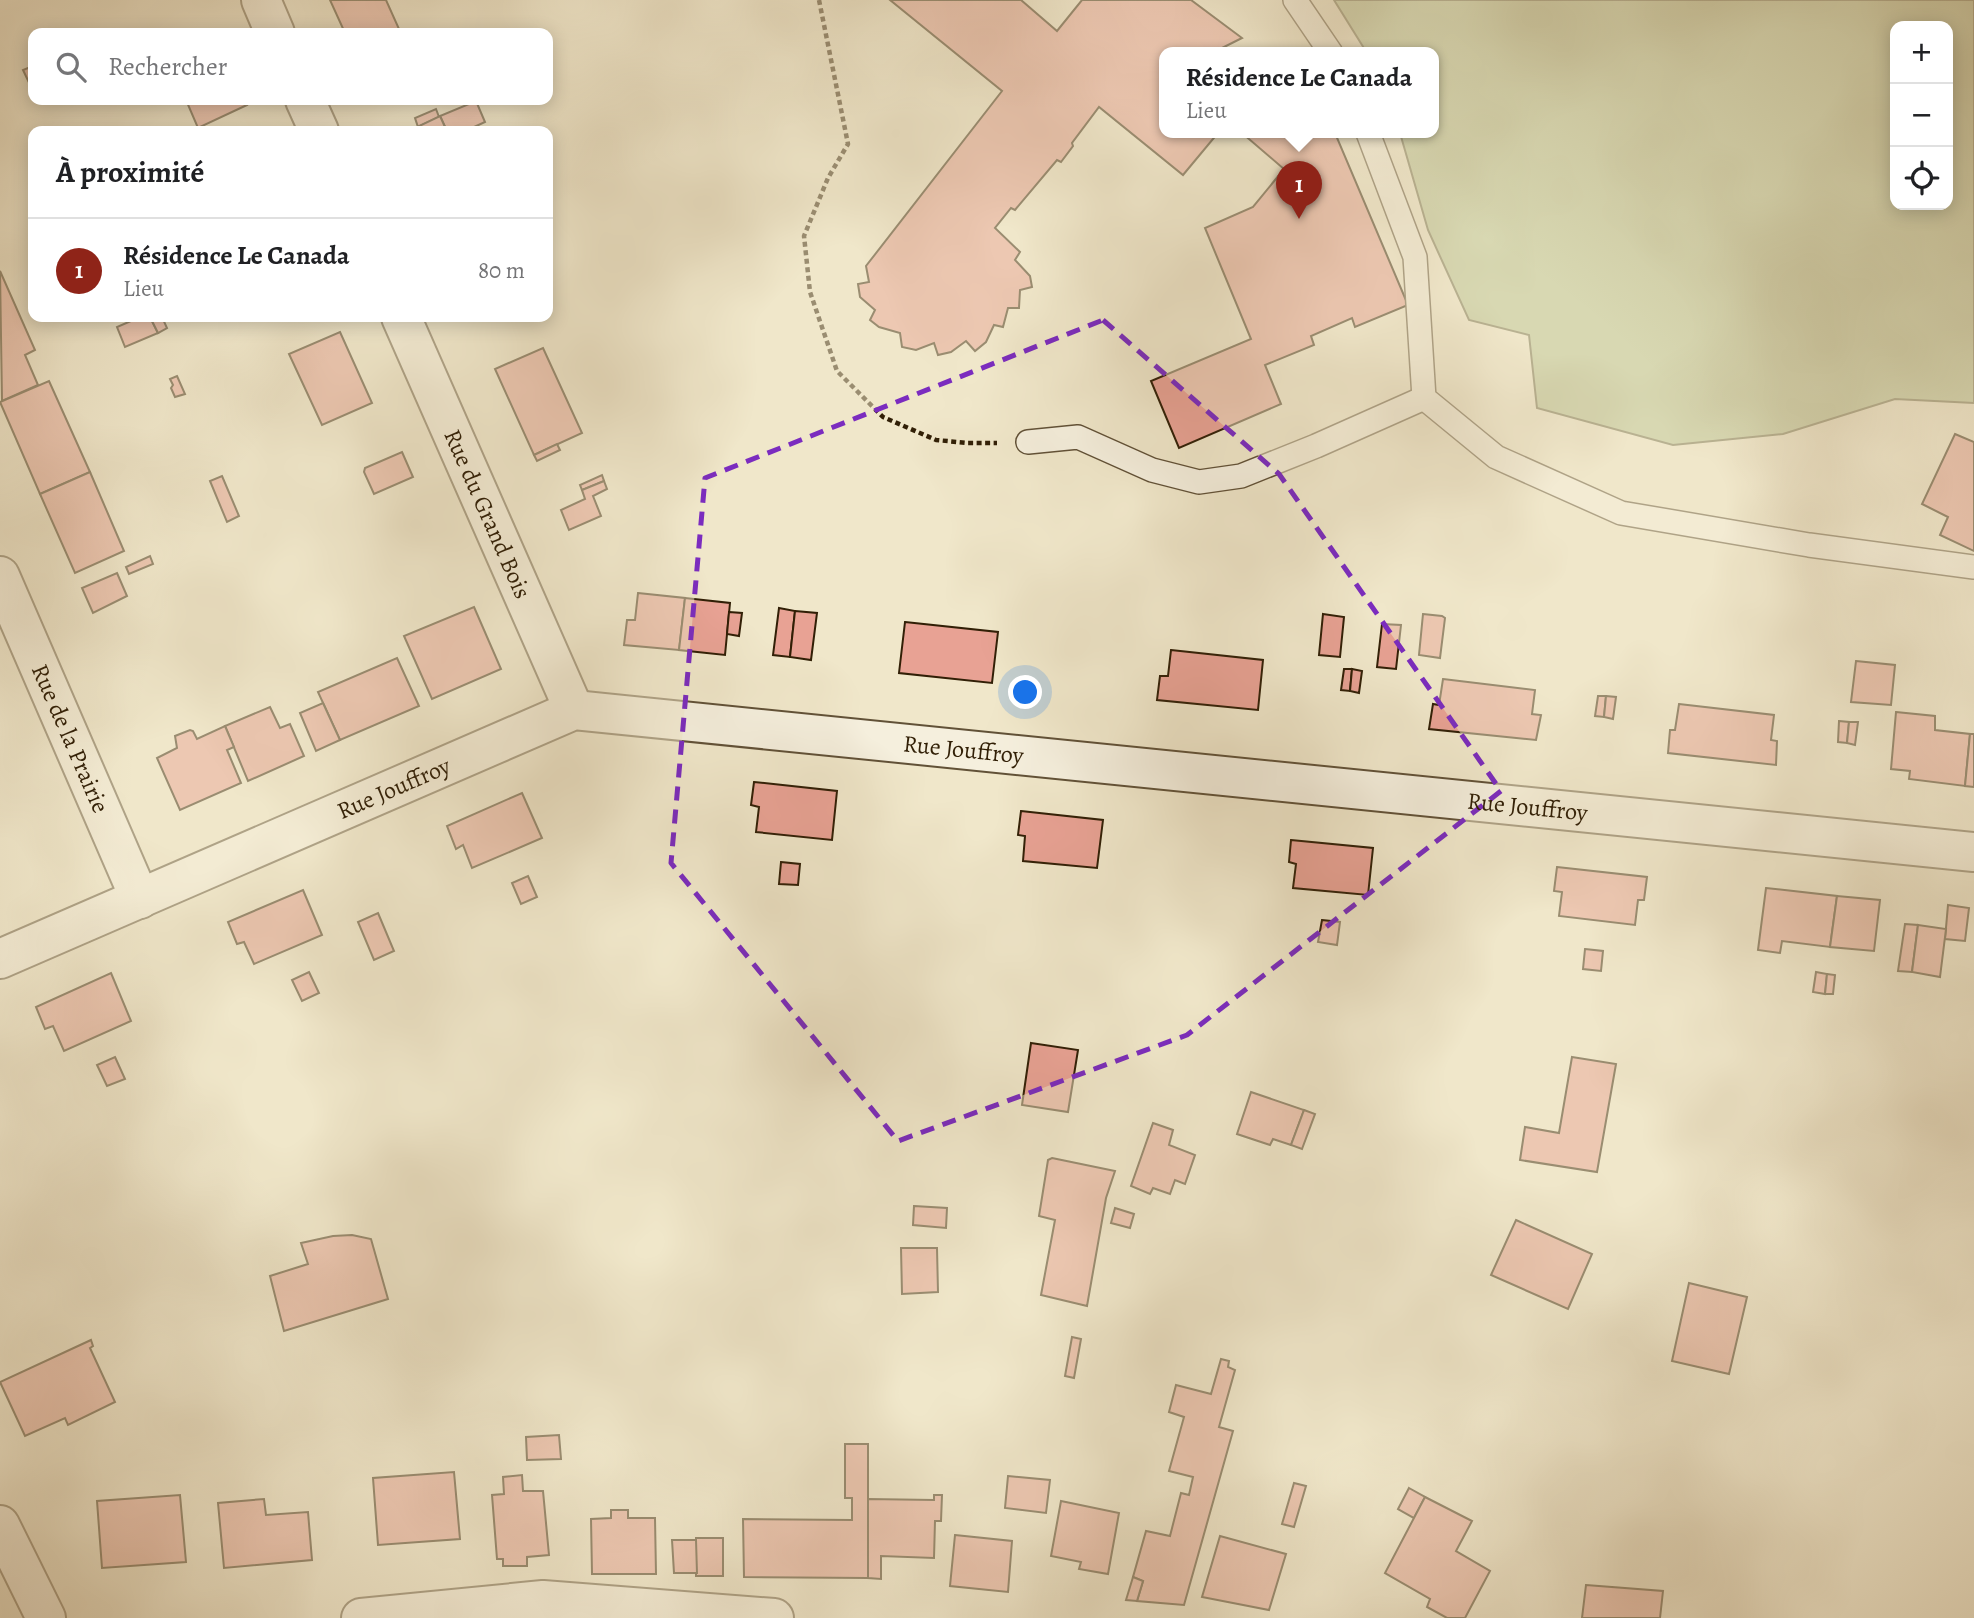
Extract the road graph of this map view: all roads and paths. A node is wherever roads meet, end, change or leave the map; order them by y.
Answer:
1 (261, 0) edge
2 (819, 0) edge
3 (1296, 0) edge
4 (273, 28) edge
5 (1327, 47) edge
6 (307, 105) edge
7 (317, 126) edge
8 (1370, 138) edge
9 (403, 322) edge
10 (1424, 397) junction
11 (1028, 442) joint
12 (1974, 567) edge
13 (0, 576) edge
14 (574, 710) junction
15 (1974, 852) edge
16 (140, 899) junction
17 (0, 959) edge
18 (0, 1524) edge
19 (46, 1618) edge
20 (361, 1618) edge
21 (774, 1618) edge

1 - 4 street
2 - 11 path
3 - 5 lane
6 - 7 street
8 - 10 lane
9 - 14 street, Rue du Grand Bois
10 - 11 lane
10 - 12 lane
13 - 16 street, Rue de la Prairie
14 - 15 street, Rue Jouffroy
14 - 16 street, Rue Jouffroy
16 - 17 street, Rue Jouffroy
18 - 19 street
20 - 21 street

